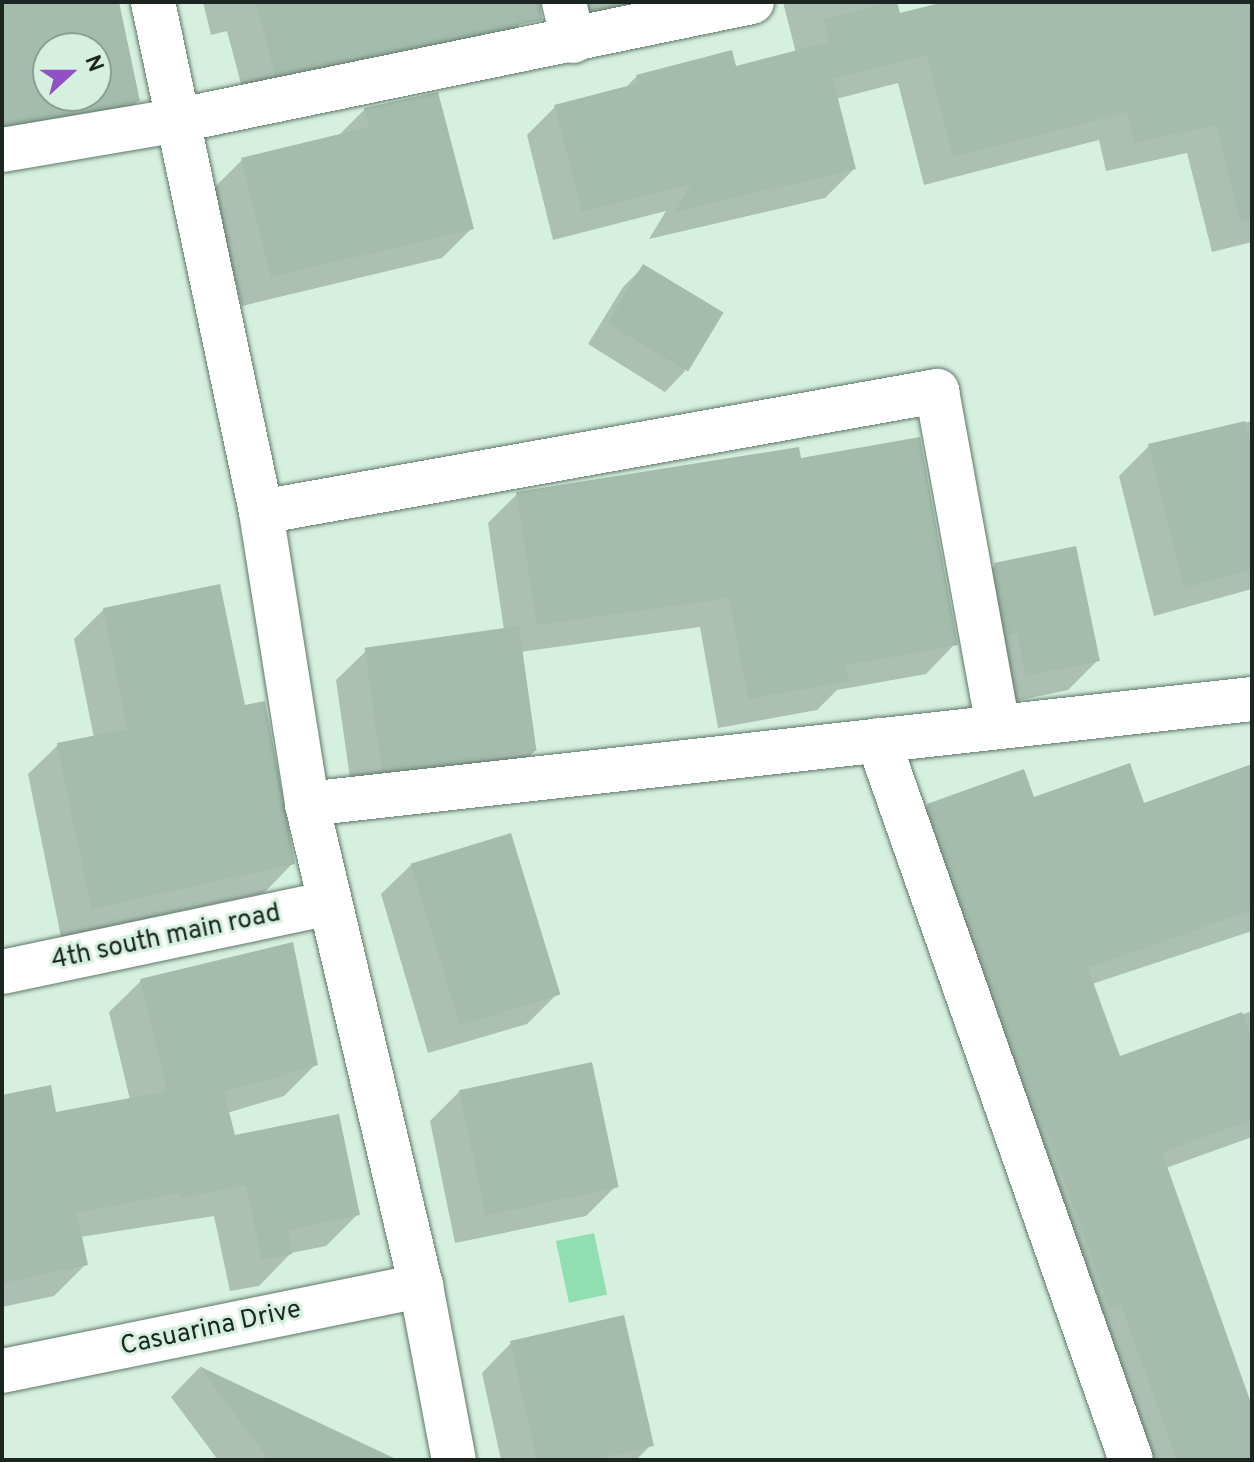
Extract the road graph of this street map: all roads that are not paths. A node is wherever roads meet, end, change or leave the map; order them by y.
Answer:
1 (153, 2) edge
2 (752, 2) edge
3 (568, 21) edge
4 (180, 120) junction
5 (2, 150) edge
6 (261, 512) junction
7 (1252, 699) edge
8 (998, 727) junction
9 (878, 740) junction
10 (307, 804) junction
11 (330, 903) junction
12 (2, 972) edge
13 (421, 1286) junction
14 (2, 1371) edge
15 (454, 1460) edge
16 (1131, 1460) edge

1 - 4 street
2 - 3 street
3 - 4 street
4 - 5 street
4 - 6 street
6 - 8 street
6 - 10 street
7 - 8 street
8 - 9 street
9 - 10 street
9 - 16 street
10 - 11 street
11 - 12 street, 4th south main road
11 - 13 street
13 - 14 street, Casuarina Drive
13 - 15 street

